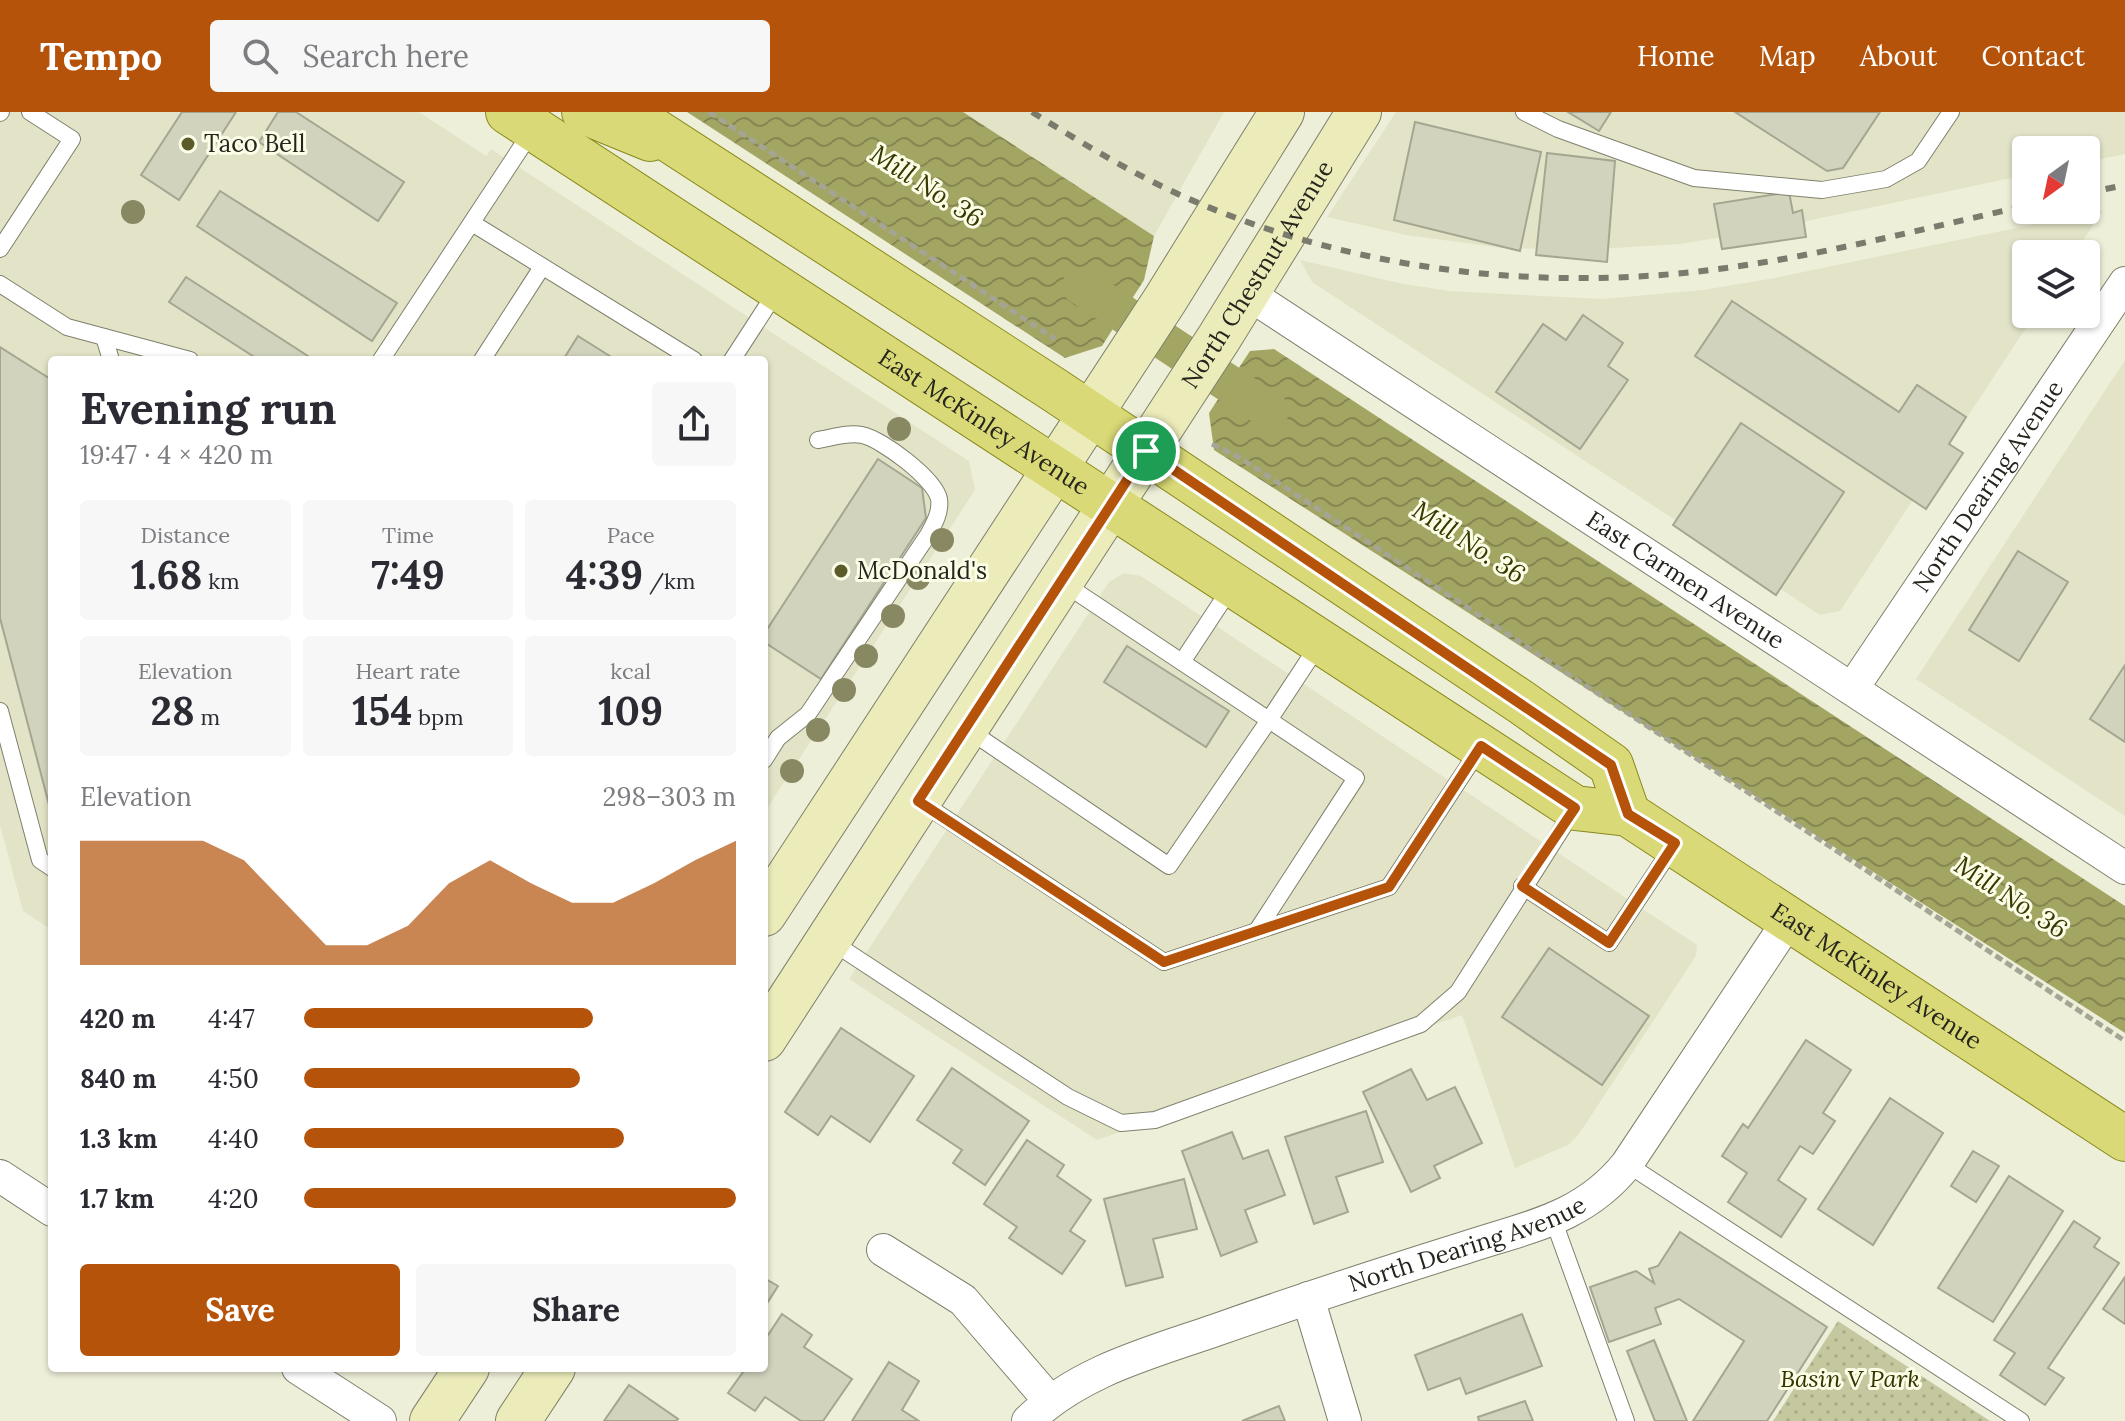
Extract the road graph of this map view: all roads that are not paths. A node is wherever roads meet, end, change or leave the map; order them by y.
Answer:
1 (30, 112) edge
2 (584, 112) edge
3 (626, 112) edge
4 (1282, 112) edge
5 (1359, 112) edge
6 (1524, 112) edge
7 (1951, 112) edge
8 (521, 120) edge
9 (697, 158) junction
10 (1239, 183) junction
11 (472, 223) junction
12 (0, 249) edge
13 (542, 267) junction
14 (2125, 283) edge
15 (0, 284) edge
16 (779, 288) junction
17 (1247, 293) junction
18 (104, 337) junction
19 (110, 356) edge
20 (175, 356) edge
21 (384, 356) edge
22 (485, 356) edge
23 (687, 356) edge
24 (735, 356) edge
25 (1091, 415) junction
26 (818, 440) dead end
27 (1146, 451) junction
28 (1056, 469) junction
29 (1112, 504) junction
30 (1062, 582) junction
31 (1233, 584) junction
32 (1320, 642) junction
33 (1182, 662) junction
34 (1852, 689) junction
35 (0, 711) edge
36 (1269, 720) junction
37 (966, 728) junction
38 (1481, 746) junction
39 (768, 754) edge
40 (918, 801) junction
41 (1575, 808) junction
42 (1628, 814) junction
43 (1675, 843) junction
44 (48, 865) edge
45 (2125, 868) edge
46 (1522, 886) junction
47 (768, 908) edge
48 (1789, 920) junction
49 (1258, 929) junction
50 (828, 939) junction
51 (768, 1033) edge
52 (2125, 1139) edge
53 (1627, 1164) junction
54 (0, 1176) edge
55 (48, 1207) edge
56 (1553, 1219) junction
57 (883, 1250) dead end
58 (1308, 1298) junction
59 (304, 1372) edge
60 (464, 1372) edge
61 (550, 1372) edge
62 (1038, 1410) edge
63 (380, 1421) edge
64 (432, 1421) edge
65 (518, 1421) edge
66 (1345, 1421) edge
67 (1626, 1421) edge
68 (2021, 1421) edge

1 - 12 lane
2 - 9 main road
3 - 9 main road
4 - 10 main road
5 - 17 main road, North Chestnut Avenue
6 - 7 lane
8 - 11 lane
8 - 16 main road, East McKinley Avenue
9 - 25 main road
10 - 17 main road
10 - 25 main road
11 - 13 lane
11 - 21 lane
13 - 22 lane
13 - 23 lane
14 - 34 street, North Dearing Avenue
15 - 18 lane
16 - 24 lane
16 - 28 main road, East McKinley Avenue
17 - 27 main road, North Chestnut Avenue
17 - 34 street, East Carmen Avenue
18 - 19 lane
18 - 20 lane
25 - 27 main road
25 - 28 main road
26 - 39 lane
27 - 29 main road, North Chestnut Avenue
27 - 42 main road
28 - 29 main road, East McKinley Avenue
28 - 47 main road
29 - 30 main road, North Chestnut Avenue
29 - 31 main road, East McKinley Avenue
30 - 33 lane
30 - 37 main road, North Chestnut Avenue
31 - 32 main road, East McKinley Avenue
31 - 33 lane
32 - 36 lane
32 - 38 main road, East McKinley Avenue
33 - 36 lane
34 - 45 street, East Carmen Avenue
35 - 44 lane
36 - 37 lane
36 - 49 lane
37 - 40 main road, North Chestnut Avenue
38 - 41 main road, East McKinley Avenue
38 - 49 lane
40 - 49 lane
40 - 50 main road, North Chestnut Avenue
41 - 42 main road, East McKinley Avenue
41 - 46 lane
42 - 43 main road, East McKinley Avenue
43 - 46 lane
43 - 48 main road, East McKinley Avenue
46 - 50 lane
48 - 52 main road, East McKinley Avenue
48 - 53 street, North Dearing Avenue
50 - 51 main road, North Chestnut Avenue
53 - 56 street, North Dearing Avenue
53 - 68 lane
54 - 55 street
56 - 58 street, North Dearing Avenue
56 - 67 lane
57 - 62 street
58 - 62 street, North Dearing Avenue
58 - 66 street
59 - 63 street
60 - 64 main road
61 - 65 main road

